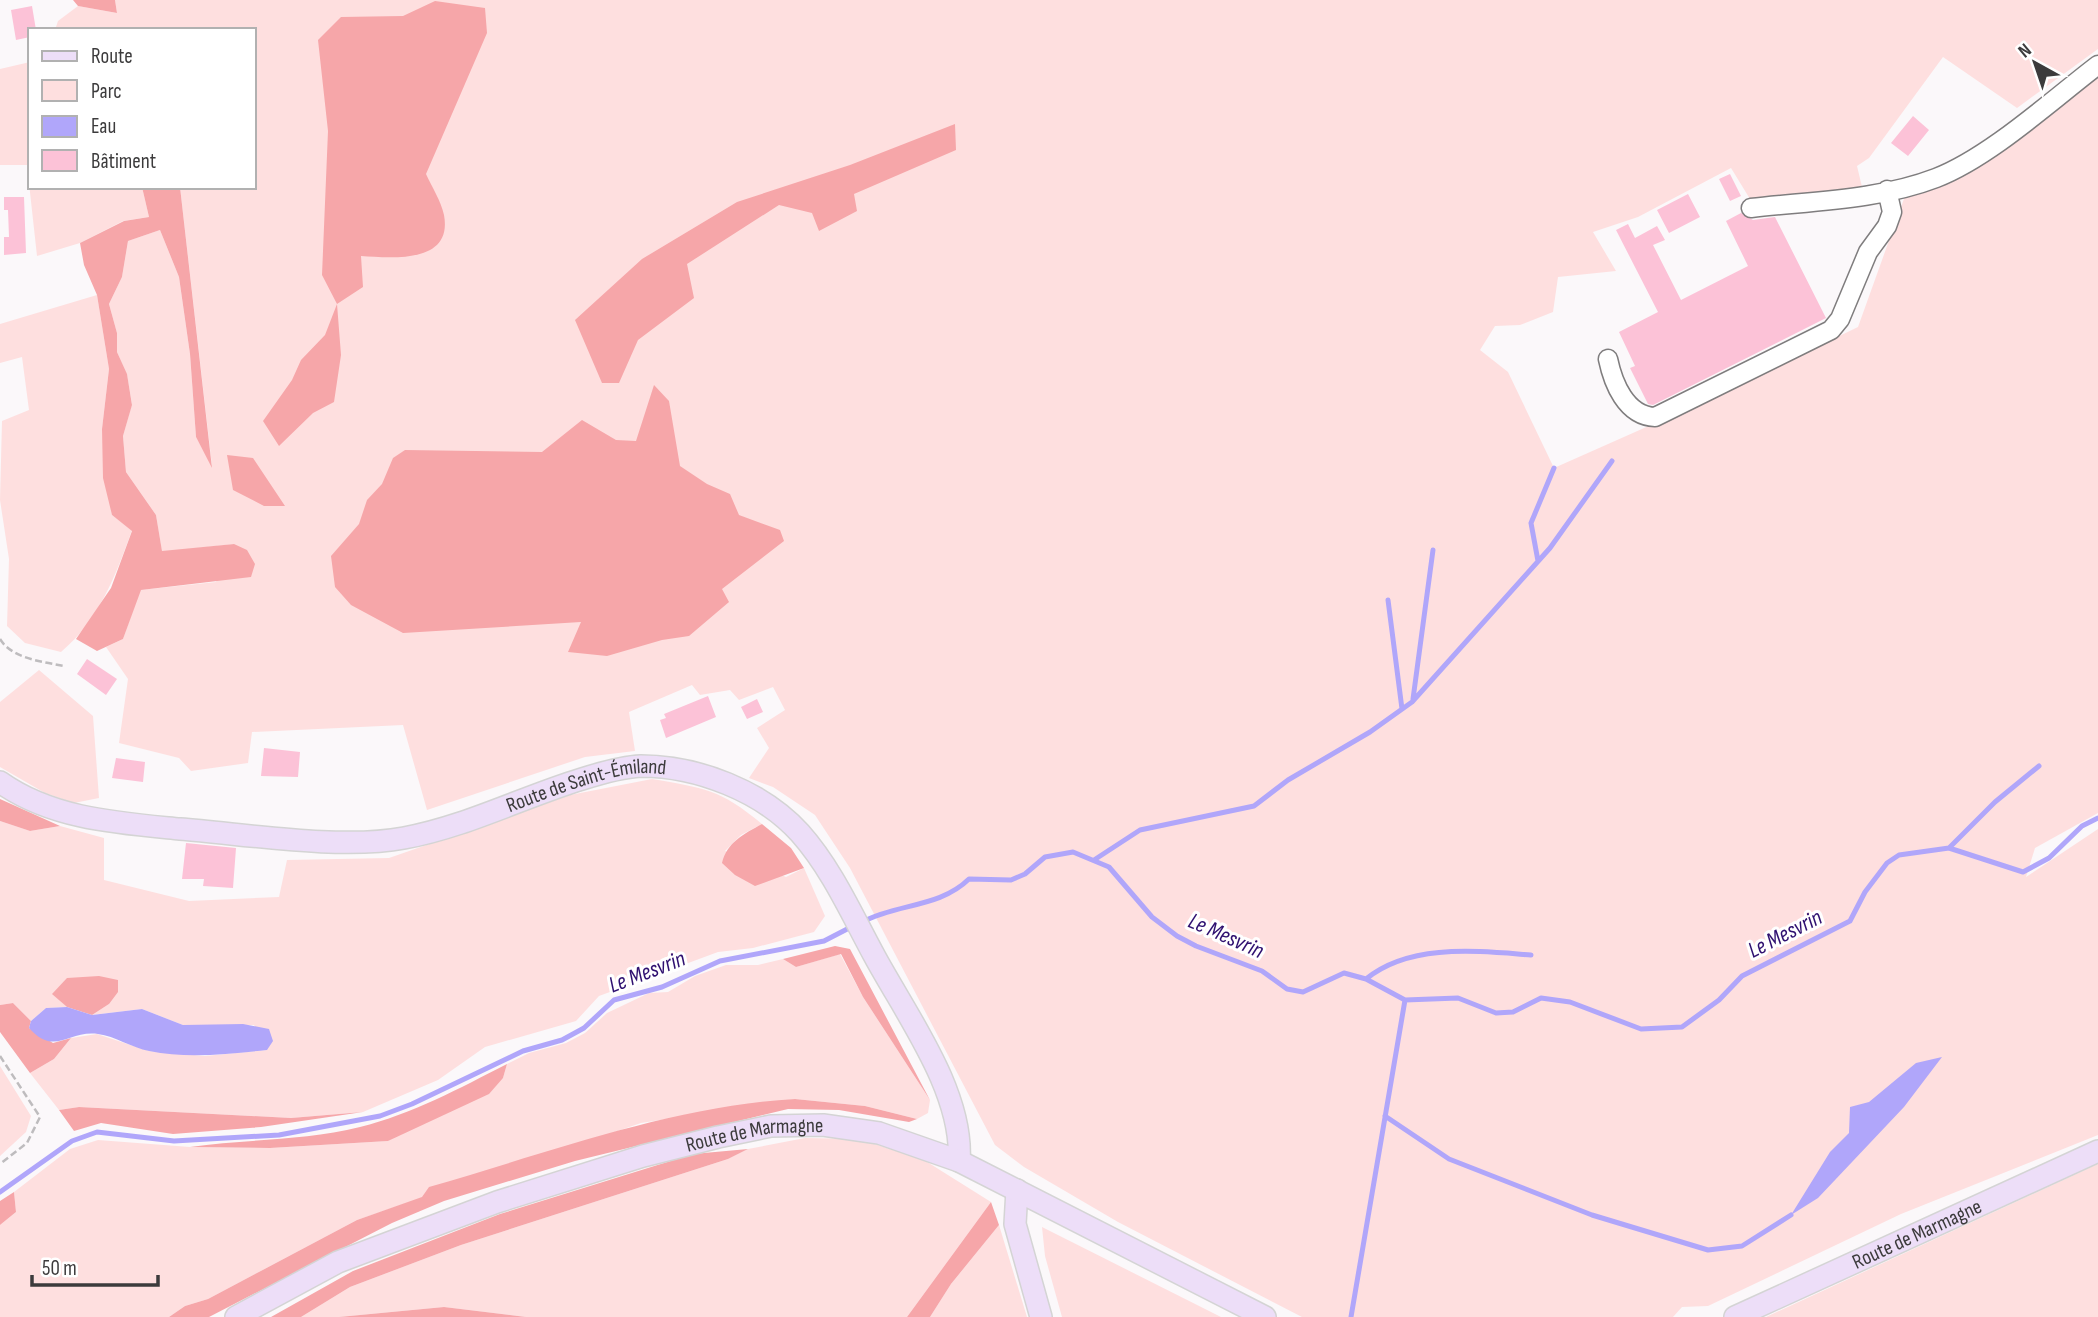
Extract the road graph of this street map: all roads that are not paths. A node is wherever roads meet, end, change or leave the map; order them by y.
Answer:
1 (2098, 65) edge
2 (1887, 190) junction
3 (1751, 208) dead end
4 (1608, 359) dead end
5 (0, 782) edge
6 (2098, 1151) edge
7 (959, 1161) junction
8 (1017, 1190) junction
9 (236, 1317) edge
10 (1041, 1317) edge
11 (1265, 1317) edge
12 (1735, 1317) edge

1 - 2 street
2 - 3 street
2 - 4 street
5 - 7 main road, Route de Saint-Émiland
6 - 12 main road, Route de Marmagne
7 - 8 main road, Route de Marmagne
7 - 9 main road, Route de Marmagne
8 - 10 main road
8 - 11 main road, Route de Marmagne

